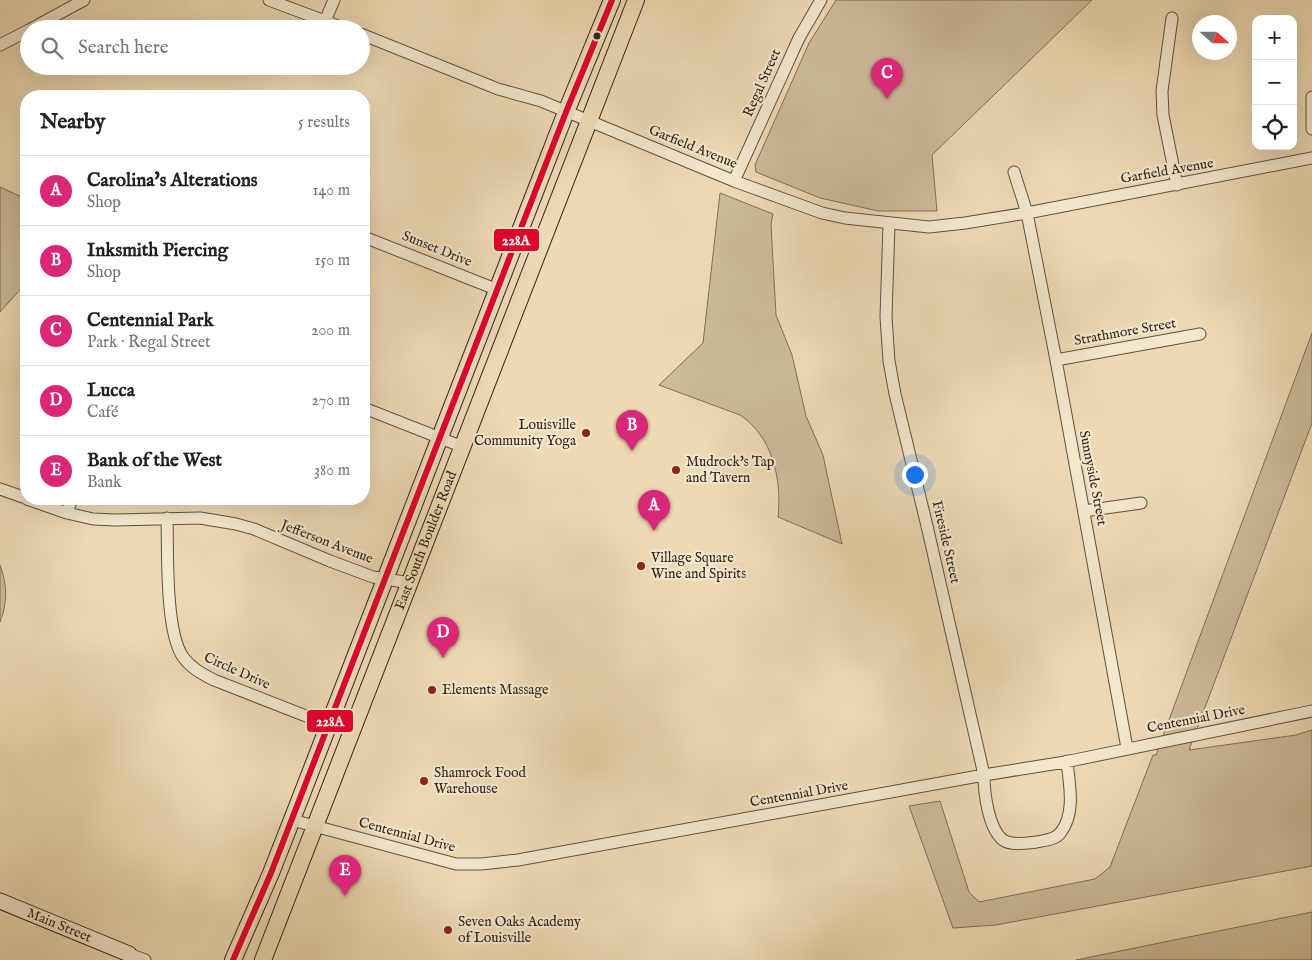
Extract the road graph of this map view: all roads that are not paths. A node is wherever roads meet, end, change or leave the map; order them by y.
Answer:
1 (84, 0) edge
2 (269, 0) edge
3 (334, 0) edge
4 (612, 0) edge
5 (636, 0) edge
6 (821, 0) edge
7 (1172, 18) dead end
8 (47, 20) edge
9 (323, 20) edge
10 (326, 20) edge
11 (20, 34) edge
12 (370, 38) edge
13 (0, 45) edge
14 (1312, 97) edge
15 (566, 112) junction
16 (589, 122) junction
17 (1312, 129) edge
18 (1312, 158) edge
19 (1014, 172) dead end
20 (734, 181) junction
21 (1177, 185) junction
22 (1027, 213) junction
23 (889, 224) junction
24 (370, 239) edge
25 (498, 290) junction
26 (1200, 334) dead end
27 (1056, 360) junction
28 (370, 410) edge
29 (440, 438) junction
30 (463, 447) junction
31 (0, 489) edge
32 (20, 496) edge
33 (1141, 503) dead end
34 (44, 505) edge
35 (70, 505) edge
36 (1084, 511) junction
37 (67, 513) junction
38 (167, 518) junction
39 (386, 579) junction
40 (410, 583) junction
41 (1312, 711) edge
42 (329, 725) junction
43 (1127, 748) junction
44 (1067, 761) junction
45 (984, 775) junction
46 (292, 820) junction
47 (315, 826) junction
48 (0, 901) edge
49 (129, 954) joint
50 (145, 960) edge
51 (233, 960) edge
52 (262, 960) edge

1 - 8 street
2 - 9 street
3 - 10 street
4 - 15 main road, East South Boulder Road
5 - 16 main road, East South Boulder Road
6 - 20 street, Regal Street
7 - 21 street
11 - 13 street
12 - 15 street, Garfield Avenue
14 - 17 street
15 - 16 street, Garfield Avenue
15 - 25 main road, East South Boulder Road
16 - 20 street, Garfield Avenue
16 - 30 main road, East South Boulder Road
18 - 21 street, Garfield Avenue
19 - 22 street
20 - 23 street, Garfield Avenue
21 - 22 street, Garfield Avenue
22 - 23 street, Garfield Avenue
22 - 27 street, Sunnyside Street
23 - 45 street, Fireside Street
24 - 25 street, Sunset Drive
25 - 29 main road, East South Boulder Road
26 - 27 street, Strathmore Street
27 - 36 street, Sunnyside Street
28 - 29 street
29 - 30 street
29 - 39 main road, East South Boulder Road
30 - 40 main road, East South Boulder Road
31 - 32 street, Jefferson Avenue
33 - 36 street
34 - 37 street, Jefferson Avenue
35 - 37 street
36 - 43 street, Sunnyside Street
37 - 38 street, Jefferson Avenue
38 - 39 street, Jefferson Avenue
38 - 42 street, Circle Drive
39 - 40 street, Jefferson Avenue
39 - 42 main road, East South Boulder Road
40 - 47 main road, East South Boulder Road
41 - 43 street, Centennial Drive
42 - 46 main road, East South Boulder Road
43 - 44 street, Centennial Drive
44 - 45 street, Centennial Drive
44 - 45 street
45 - 47 street, Centennial Drive
46 - 47 street, Centennial Drive
46 - 51 main road, East South Boulder Road
47 - 52 main road, East South Boulder Road
48 - 49 street, Main Street
49 - 50 street, Main Street

